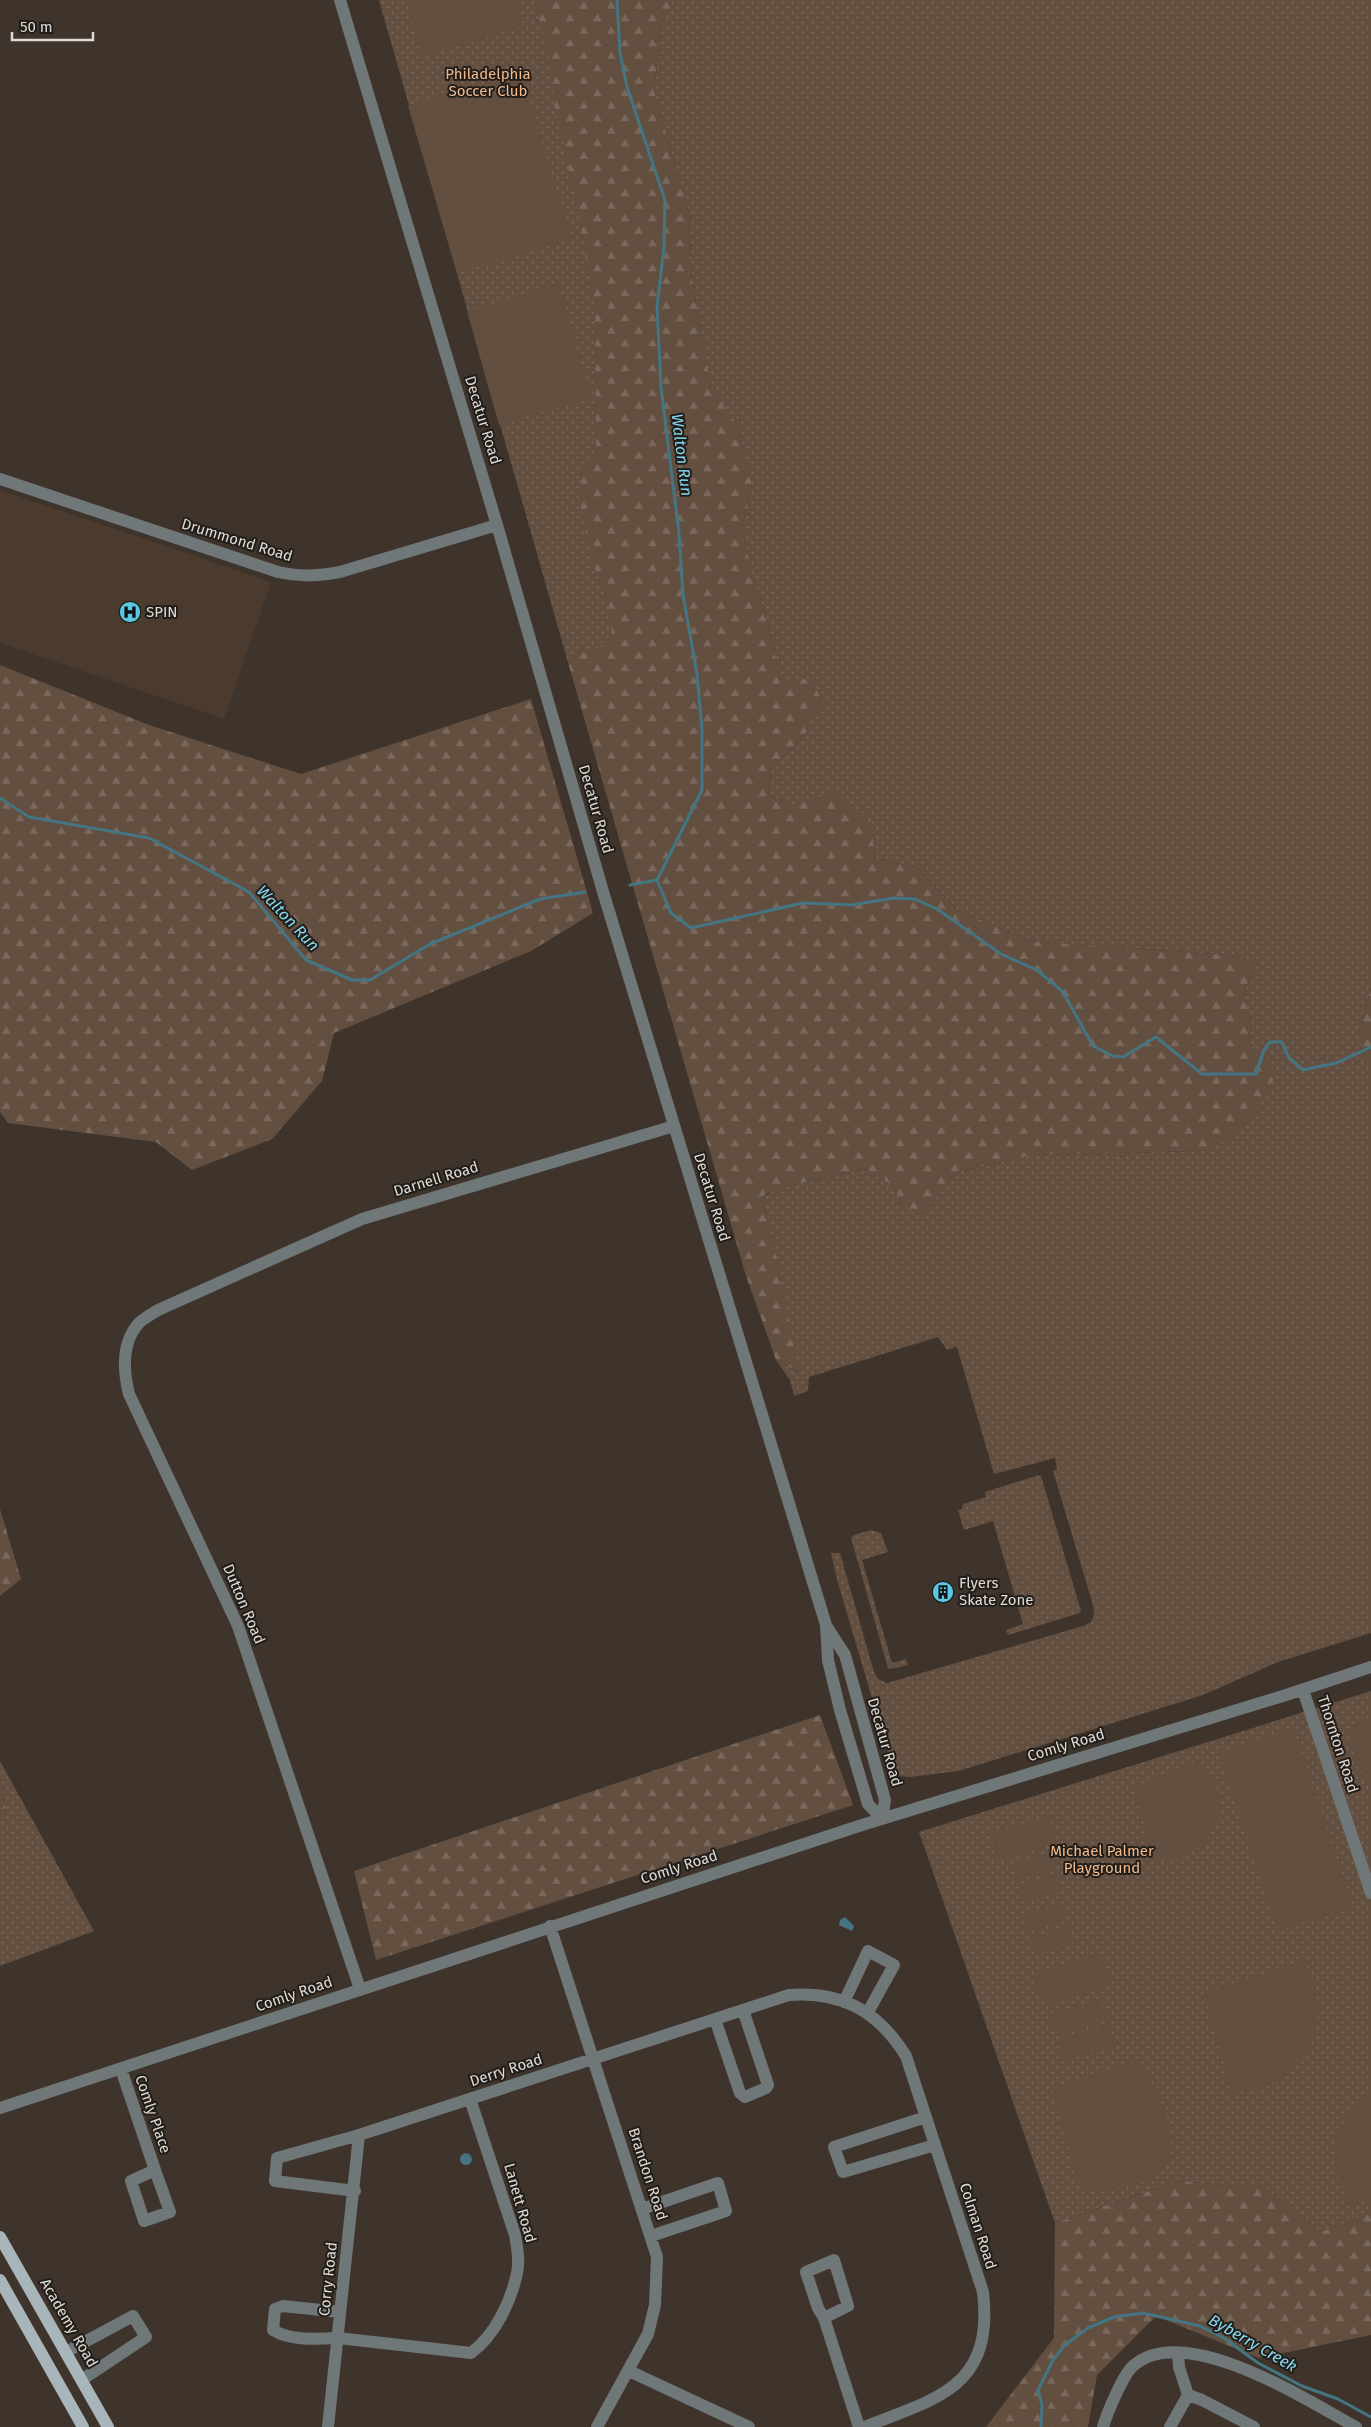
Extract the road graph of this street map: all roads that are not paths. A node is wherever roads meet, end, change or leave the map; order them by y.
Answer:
1 (340, 0) edge
2 (0, 479) edge
3 (497, 525) junction
4 (674, 1126) junction
5 (215, 1284) joint
6 (826, 1625) junction
7 (1371, 1666) edge
8 (1303, 1690) junction
9 (882, 1819) junction
10 (1371, 1893) edge
11 (550, 1926) junction
12 (360, 1989) junction
13 (844, 2002) junction
14 (743, 2010) junction
15 (868, 2012) junction
16 (715, 2019) junction
17 (594, 2058) junction
18 (121, 2069) junction
19 (470, 2098) junction
20 (0, 2108) edge
21 (926, 2117) junction
22 (359, 2135) junction
23 (935, 2145) junction
24 (155, 2170) dead end
25 (355, 2191) junction
26 (642, 2208) junction
27 (651, 2236) junction
28 (0, 2237) edge
29 (0, 2280) edge
30 (340, 2312) junction
31 (824, 2318) dead end
32 (338, 2338) junction
33 (66, 2352) junction
34 (1178, 2353) junction
35 (629, 2371) junction
36 (82, 2379) junction
37 (1188, 2395) junction
38 (723, 2422) edge
39 (83, 2427) edge
40 (108, 2427) edge
41 (328, 2427) edge
42 (597, 2427) edge
43 (749, 2427) edge
44 (860, 2427) edge
45 (864, 2427) edge
46 (1103, 2427) edge
47 (1170, 2427) edge
48 (1254, 2427) edge
49 (1356, 2427) edge

1 - 3 street, Decatur Road
2 - 3 street, Drummond Road
3 - 4 street, Decatur Road
4 - 5 street, Darnell Road
4 - 6 street, Decatur Road
5 - 12 street, Dutton Road
6 - 9 street, Decatur Road
6 - 9 street, Decatur Road
7 - 8 street, Comly Road
8 - 9 street, Comly Road
8 - 10 street, Thornton Road
9 - 11 street, Comly Road
11 - 12 street, Comly Road
11 - 17 street, Brandon Road
12 - 18 street, Comly Road
13 - 14 street, Derry Road
13 - 15 street, Colman Road
13 - 15 street
14 - 16 street, Derry Road
14 - 16 street
15 - 21 street, Colman Road
16 - 17 street, Derry Road
17 - 19 street, Derry Road
17 - 26 street, Brandon Road
18 - 20 street, Comly Road
18 - 24 street, Comly Place
19 - 22 street, Derry Road
19 - 32 street, Lanett Road
21 - 23 street, Colman Road
21 - 23 street
22 - 25 street, Corry Road
22 - 25 street, Derry Road
23 - 45 street, Colman Road
25 - 30 street, Corry Road
26 - 27 street, Brandon Road
26 - 27 street
27 - 35 street, Brandon Road
28 - 33 main road, Academy Road
29 - 39 main road
30 - 32 street, Corry Road
30 - 32 street
31 - 44 street
32 - 41 street, Corry Road
33 - 36 main road, Academy Road
33 - 36 street
34 - 37 street
34 - 46 street
34 - 49 street
35 - 38 street
35 - 42 street, Brandon Road
36 - 40 main road, Academy Road
37 - 47 street
37 - 48 street
38 - 43 street

